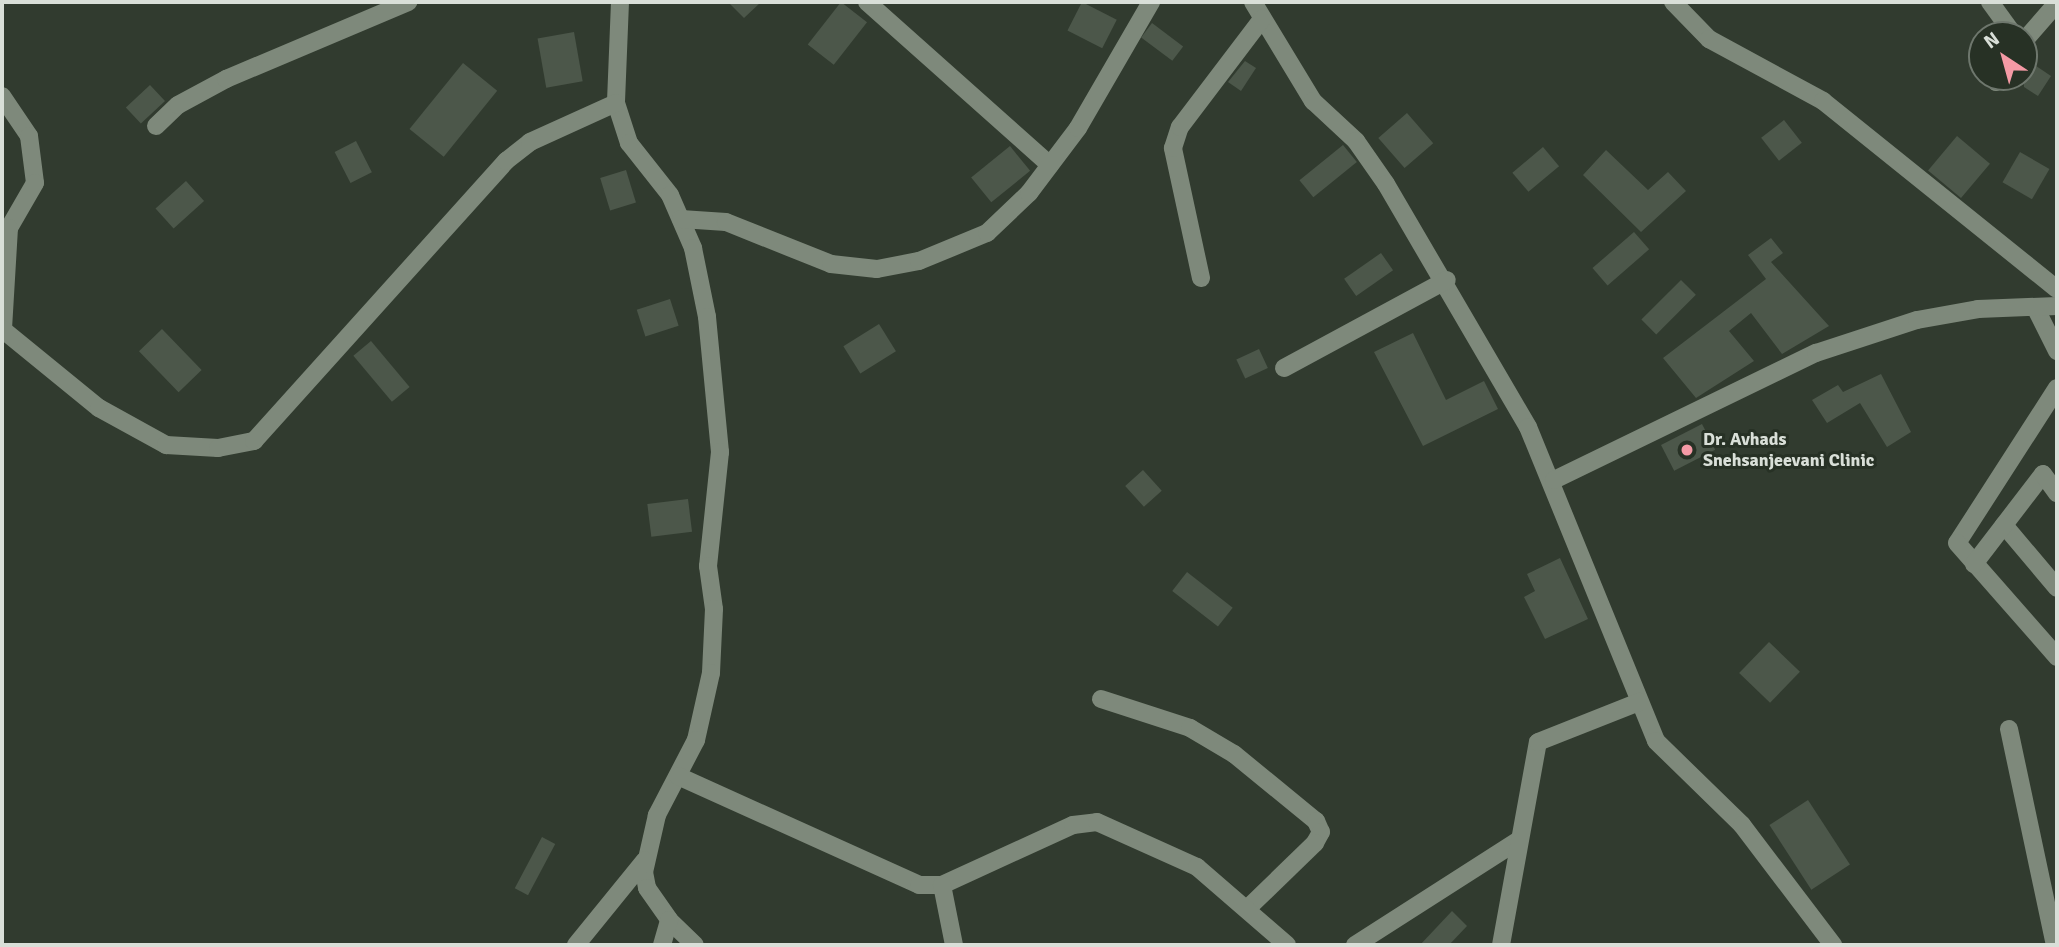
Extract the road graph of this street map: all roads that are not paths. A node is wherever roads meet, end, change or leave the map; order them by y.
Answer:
1 (408, 2) edge
2 (620, 2) edge
3 (867, 2) edge
4 (1151, 2) edge
5 (1253, 2) edge
6 (1673, 2) edge
7 (1990, 2) edge
8 (2057, 3) edge
9 (1262, 19) junction
10 (2004, 21) edge
11 (2038, 25) edge
12 (2, 96) edge
13 (615, 103) junction
14 (156, 126) dead end
15 (1050, 165) junction
16 (681, 219) junction
17 (1201, 278) dead end
18 (1447, 280) junction
19 (2057, 289) edge
20 (2057, 306) edge
21 (2037, 311) junction
22 (3, 330) edge
23 (2057, 351) edge
24 (1284, 368) dead end
25 (2057, 388) edge
26 (1554, 480) junction
27 (2057, 493) edge
28 (2004, 525) junction
29 (1974, 564) junction
30 (2057, 589) edge
31 (2057, 657) edge
32 (1101, 699) dead end
33 (1639, 702) junction
34 (2009, 730) dead end
35 (678, 776) junction
36 (1520, 840) junction
37 (645, 860) junction
38 (942, 885) junction
39 (1247, 909) junction
40 (668, 920) junction
41 (576, 945) edge
42 (662, 945) edge
43 (695, 945) edge
44 (954, 945) edge
45 (1287, 945) edge
46 (1355, 945) edge
47 (1501, 945) edge
48 (1833, 945) edge
49 (2055, 945) edge

1 - 14 street
2 - 13 street
3 - 15 street
4 - 15 street
5 - 9 street
6 - 19 street
7 - 10 street
8 - 11 street
9 - 17 street
9 - 18 street
12 - 22 street
13 - 16 street
13 - 22 street
15 - 16 street
16 - 35 street
18 - 24 street
18 - 26 street
20 - 21 street
21 - 23 street
21 - 26 street
25 - 29 street
26 - 33 street
27 - 28 street
28 - 29 street
28 - 30 street
29 - 31 street
32 - 39 street
33 - 36 street
33 - 48 street
34 - 49 street
35 - 37 street
35 - 38 street
36 - 46 street
36 - 47 street
37 - 40 street
37 - 41 street
38 - 39 street
38 - 44 street
39 - 45 street
40 - 42 street
40 - 43 street

